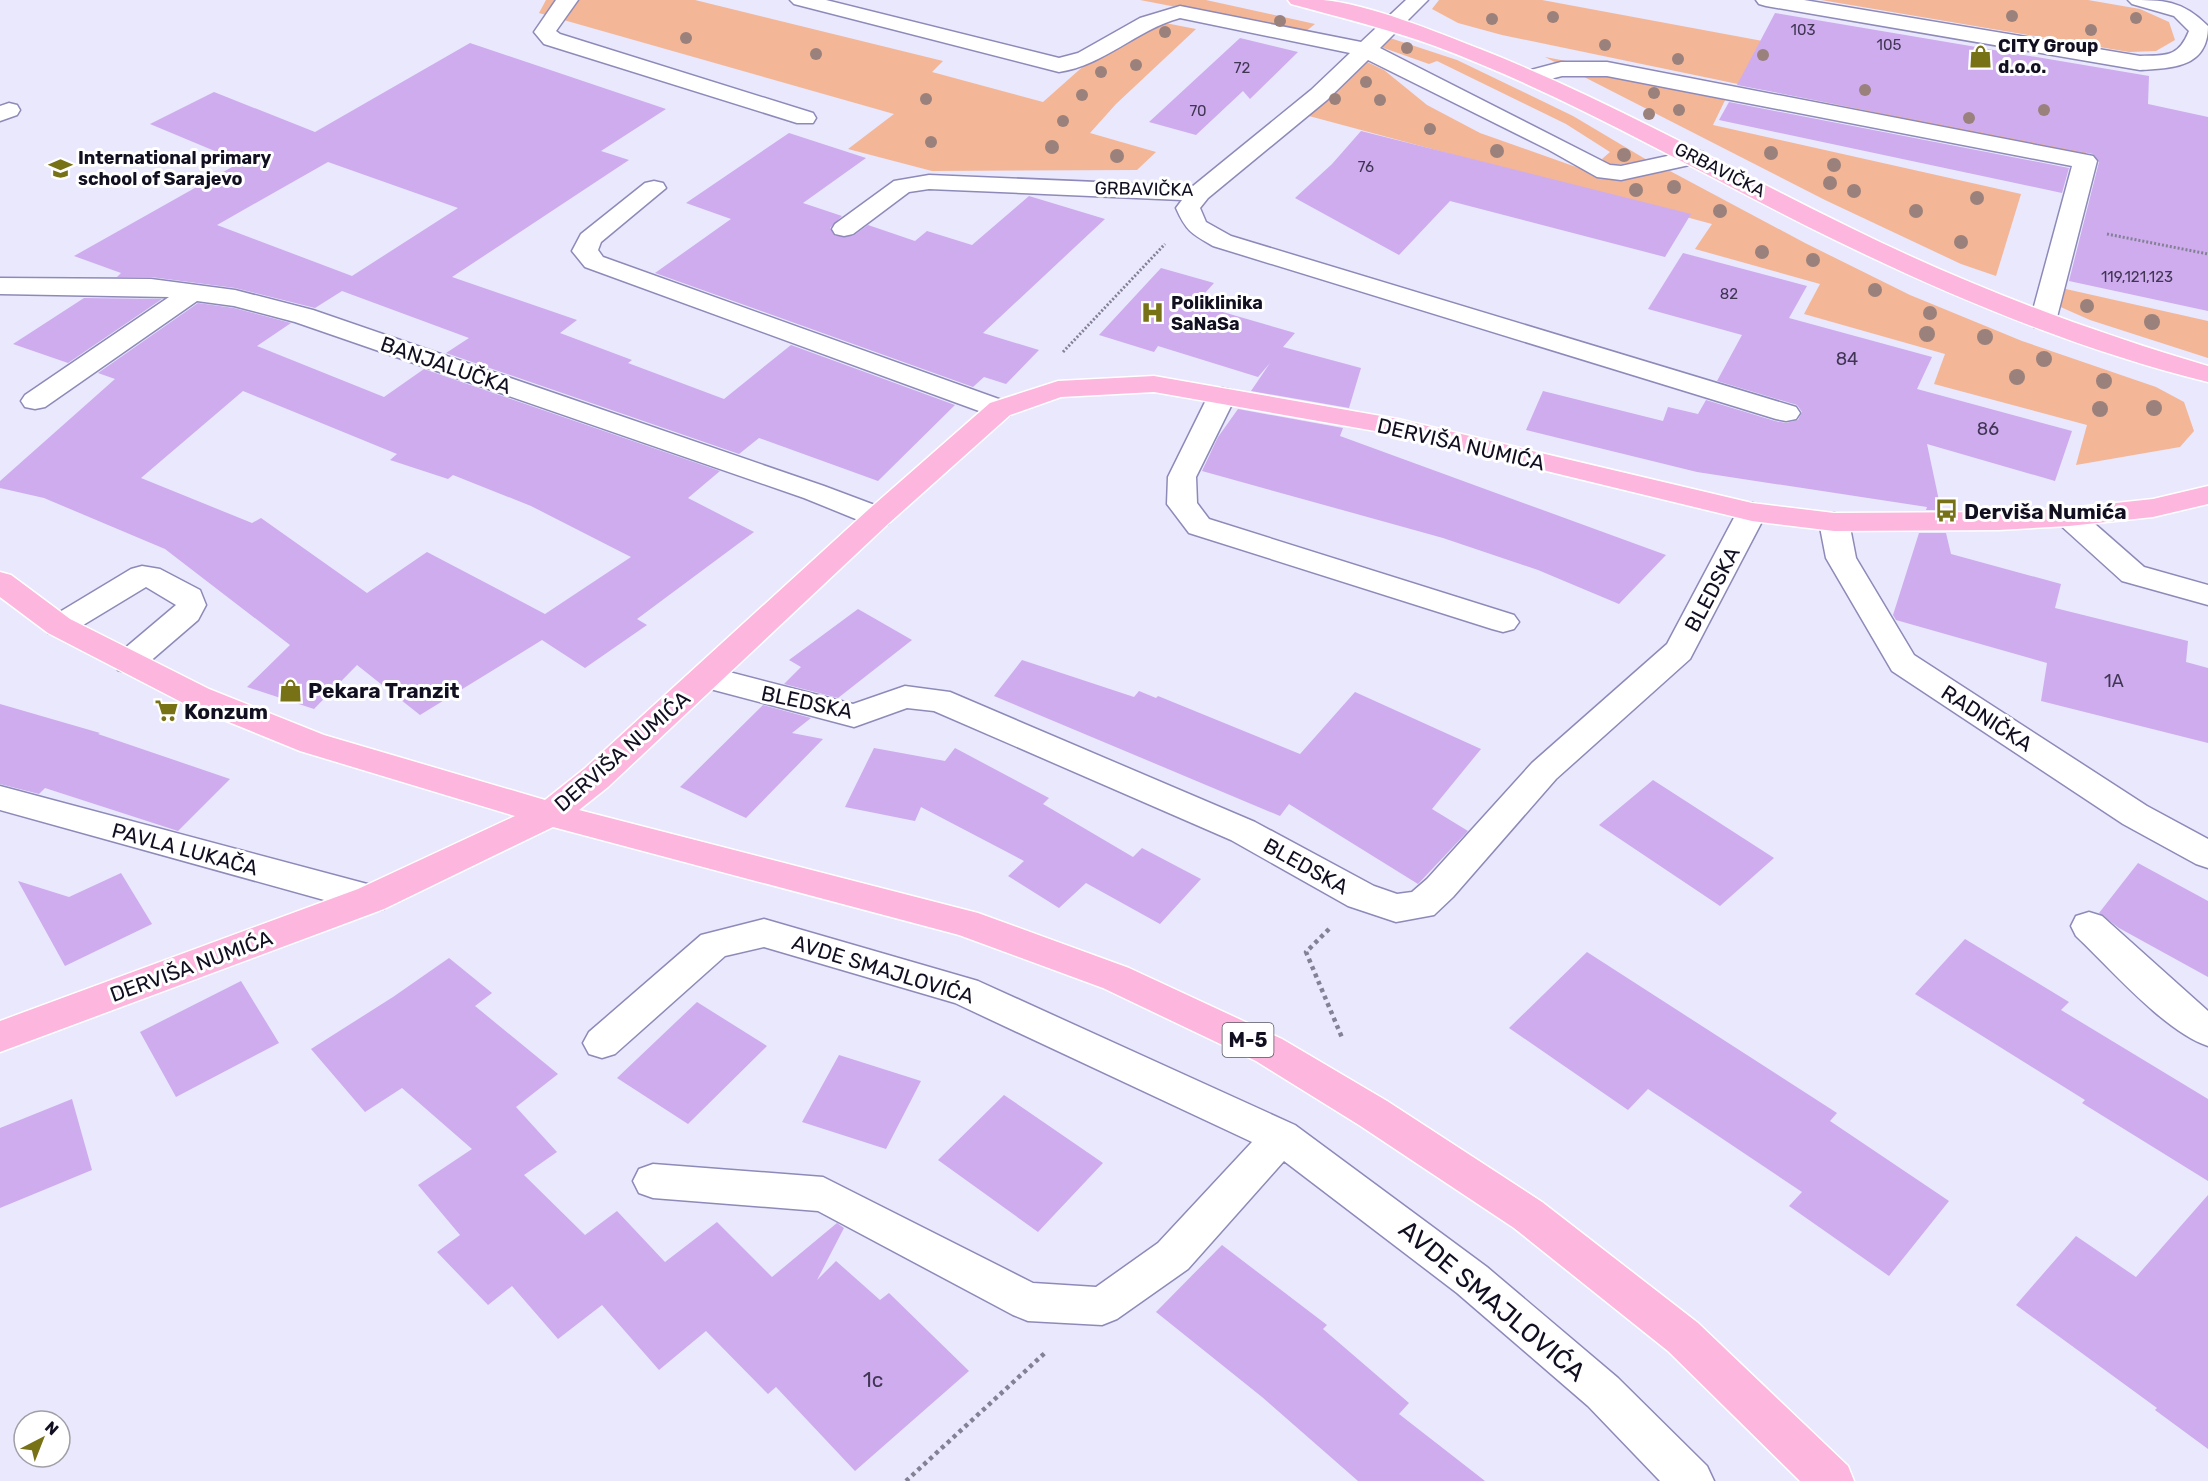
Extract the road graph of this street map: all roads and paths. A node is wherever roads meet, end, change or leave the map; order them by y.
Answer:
1 (567, 0) edge
2 (801, 0) edge
3 (1298, 0) edge
4 (1418, 0) edge
5 (1766, 0) edge
6 (2139, 0) edge
7 (1396, 24) junction
8 (1366, 50) junction
9 (1531, 77) junction
10 (805, 118) dead end
11 (1695, 157) junction
12 (654, 188) dead end
13 (1199, 193) junction
14 (2068, 227) junction
15 (844, 229) dead end
16 (2208, 254) edge
17 (1146, 266) dead end
18 (0, 286) edge
19 (193, 292) junction
20 (2043, 321) junction
21 (2208, 374) edge
22 (1058, 389) junction
23 (1221, 396) junction
24 (35, 401) dead end
25 (1000, 409) junction
26 (1786, 413) dead end
27 (2208, 495) edge
28 (1752, 512) junction
29 (878, 517) junction
30 (2069, 517) junction
31 (1834, 522) junction
32 (0, 582) edge
33 (2208, 595) edge
34 (1503, 622) dead end
35 (59, 626) junction
36 (129, 662) junction
37 (706, 677) junction
38 (0, 798) edge
39 (550, 814) junction
40 (2208, 855) edge
41 (1361, 896) junction
42 (371, 899) junction
43 (2089, 926) dead end
44 (2208, 1031) edge
45 (0, 1037) edge
46 (602, 1043) dead end
47 (1345, 1043) dead end
48 (1281, 1137) junction
49 (653, 1181) dead end
50 (1096, 1305) junction
51 (906, 1481) edge
52 (1691, 1481) edge
53 (1832, 1481) edge

1 - 10 street
2 - 8 street
3 - 7 main road, GRBAVIČKA
4 - 7 street, GRBAVIČKA
5 - 6 street
7 - 8 street, GRBAVIČKA
7 - 9 main road, GRBAVIČKA
8 - 11 street
8 - 13 street, GRBAVIČKA
9 - 11 main road, GRBAVIČKA
9 - 14 street
11 - 20 main road, GRBAVIČKA
12 - 25 street
13 - 15 street, GRBAVIČKA
13 - 26 street
14 - 16 path
14 - 20 street
17 - 22 path
18 - 19 street, BANJALUČKA
19 - 24 street
19 - 29 street, BANJALUČKA
20 - 21 main road, GRBAVIČKA
22 - 23 main road, DERVIŠA NUMIĆA
22 - 25 main road, DERVIŠA NUMIĆA
23 - 28 main road, DERVIŠA NUMIĆA
23 - 34 street
25 - 29 main road, DERVIŠA NUMIĆA
27 - 30 main road, DERVIŠA NUMIĆA
28 - 31 main road, DERVIŠA NUMIĆA
28 - 41 street, BLEDSKA
29 - 37 main road, DERVIŠA NUMIĆA
30 - 31 main road, DERVIŠA NUMIĆA
30 - 33 street
31 - 40 street, RADNIČKA
32 - 35 main road, M-5
35 - 36 main road, M-5
35 - 36 street
36 - 39 main road, M-5
37 - 39 main road, DERVIŠA NUMIĆA
37 - 41 street, BLEDSKA
38 - 42 street, PAVLA LUKAČA
39 - 42 main road, DERVIŠA NUMIĆA
39 - 53 main road, M-5
41 - 47 path
42 - 45 main road, DERVIŠA NUMIĆA
43 - 44 street
46 - 48 street, AVDE SMAJLOVIĆA
48 - 50 street
48 - 52 street, AVDE SMAJLOVIĆA
49 - 50 street
50 - 51 path

